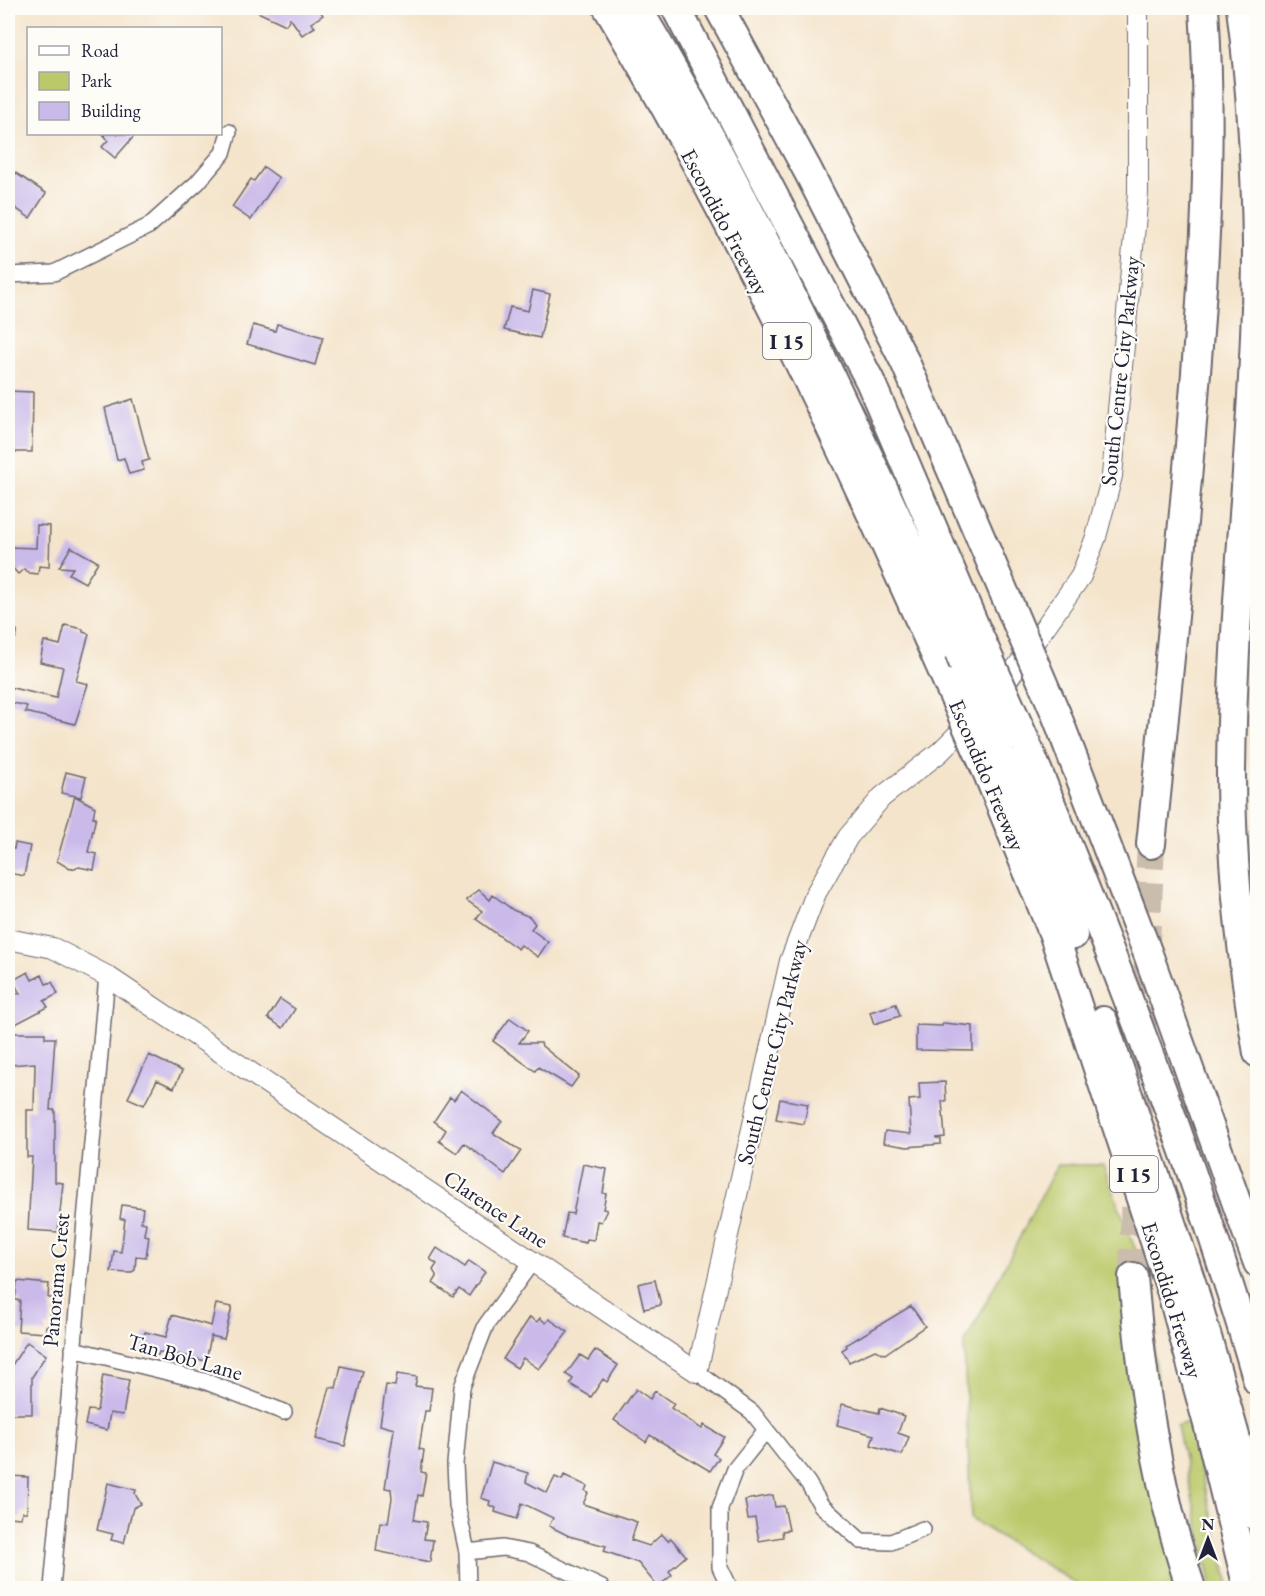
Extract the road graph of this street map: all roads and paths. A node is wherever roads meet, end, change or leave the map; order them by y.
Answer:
1 (608, 8) edge
2 (637, 8) edge
3 (676, 8) edge
4 (718, 8) edge
5 (1138, 8) edge
6 (1204, 8) edge
7 (1241, 8) edge
8 (229, 132) dead end
9 (8, 275) edge
10 (968, 643) junction
11 (993, 763) junction
12 (1151, 844) tunnel mouth
13 (8, 939) edge
14 (107, 976) junction
15 (1257, 1053) edge
16 (532, 1262) junction
17 (1257, 1263) edge
18 (1133, 1277) tunnel mouth
19 (73, 1349) junction
20 (697, 1372) junction
21 (1257, 1381) edge
22 (284, 1412) dead end
23 (766, 1430) junction
24 (1257, 1517) edge
25 (922, 1529) dead end
26 (467, 1552) junction
27 (52, 1588) edge
28 (468, 1588) edge
29 (602, 1588) edge
30 (730, 1588) edge
31 (1191, 1588) edge
32 (1248, 1588) edge

1 - 11 highway, Escondido Freeway / I 15, bridge
2 - 10 highway
3 - 10 highway
4 - 17 highway, bridge
5 - 20 street, South Centre City Parkway
6 - 12 highway
7 - 15 highway
8 - 9 street
10 - 11 highway, bridge
10 - 21 highway, bridge
11 - 24 highway
11 - 32 highway, Escondido Freeway / I 15
13 - 14 street, Clarence Lane
14 - 16 street, Clarence Lane
14 - 19 street, Panorama Crest
16 - 20 street, Clarence Lane
16 - 26 street
18 - 31 highway
19 - 22 street, Tan Bob Lane
19 - 27 street, Panorama Crest
20 - 23 street, Clarence Lane
23 - 25 street, Clarence Lane
23 - 30 street
26 - 28 street
26 - 29 street

